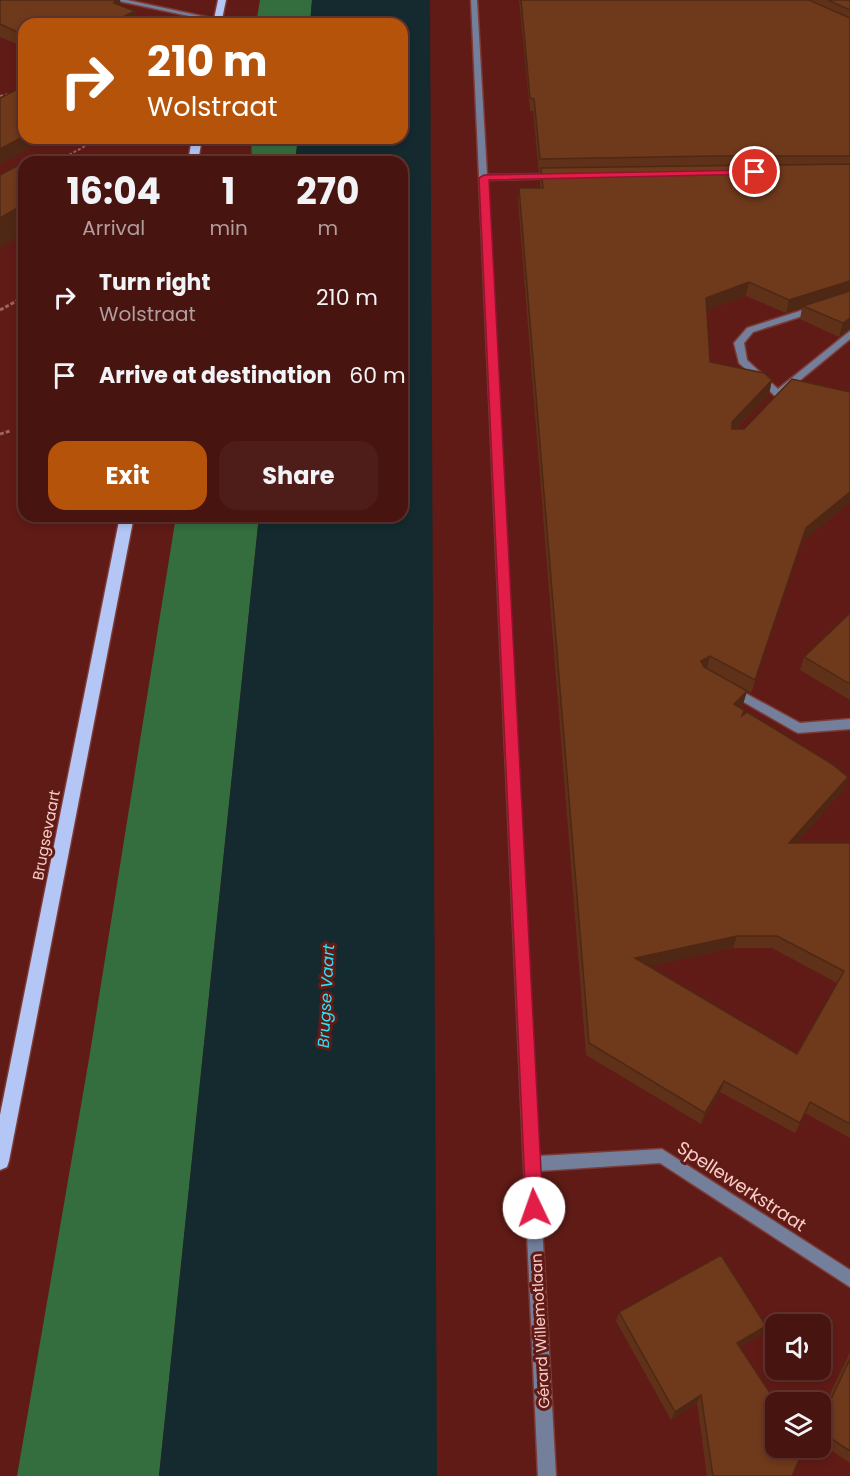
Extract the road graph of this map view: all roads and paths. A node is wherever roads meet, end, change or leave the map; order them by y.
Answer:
1 (117, 0) edge
2 (222, 0) edge
3 (474, 0) edge
4 (199, 18) edge
5 (218, 18) edge
6 (10, 94) edge
7 (0, 96) edge
8 (89, 144) edge
9 (67, 156) edge
10 (570, 176) edge
11 (484, 178) junction
12 (18, 300) edge
13 (828, 305) edge
14 (0, 310) edge
15 (850, 334) edge
16 (10, 431) dead end
17 (0, 434) edge
18 (126, 522) edge
19 (716, 681) edge
20 (850, 724) edge
21 (0, 1161) edge
22 (532, 1164) junction
23 (850, 1279) edge
24 (547, 1476) edge

1 - 4 street
2 - 5 main road
3 - 11 street, Gérard Willemotlaan
6 - 7 path
8 - 9 path
10 - 11 street
11 - 22 street, Gérard Willemotlaan
12 - 14 path
13 - 15 street
16 - 17 path
18 - 21 main road, Brugsevaart
19 - 20 street
22 - 23 street, Spellewerkstraat
22 - 24 street, Gérard Willemotlaan

